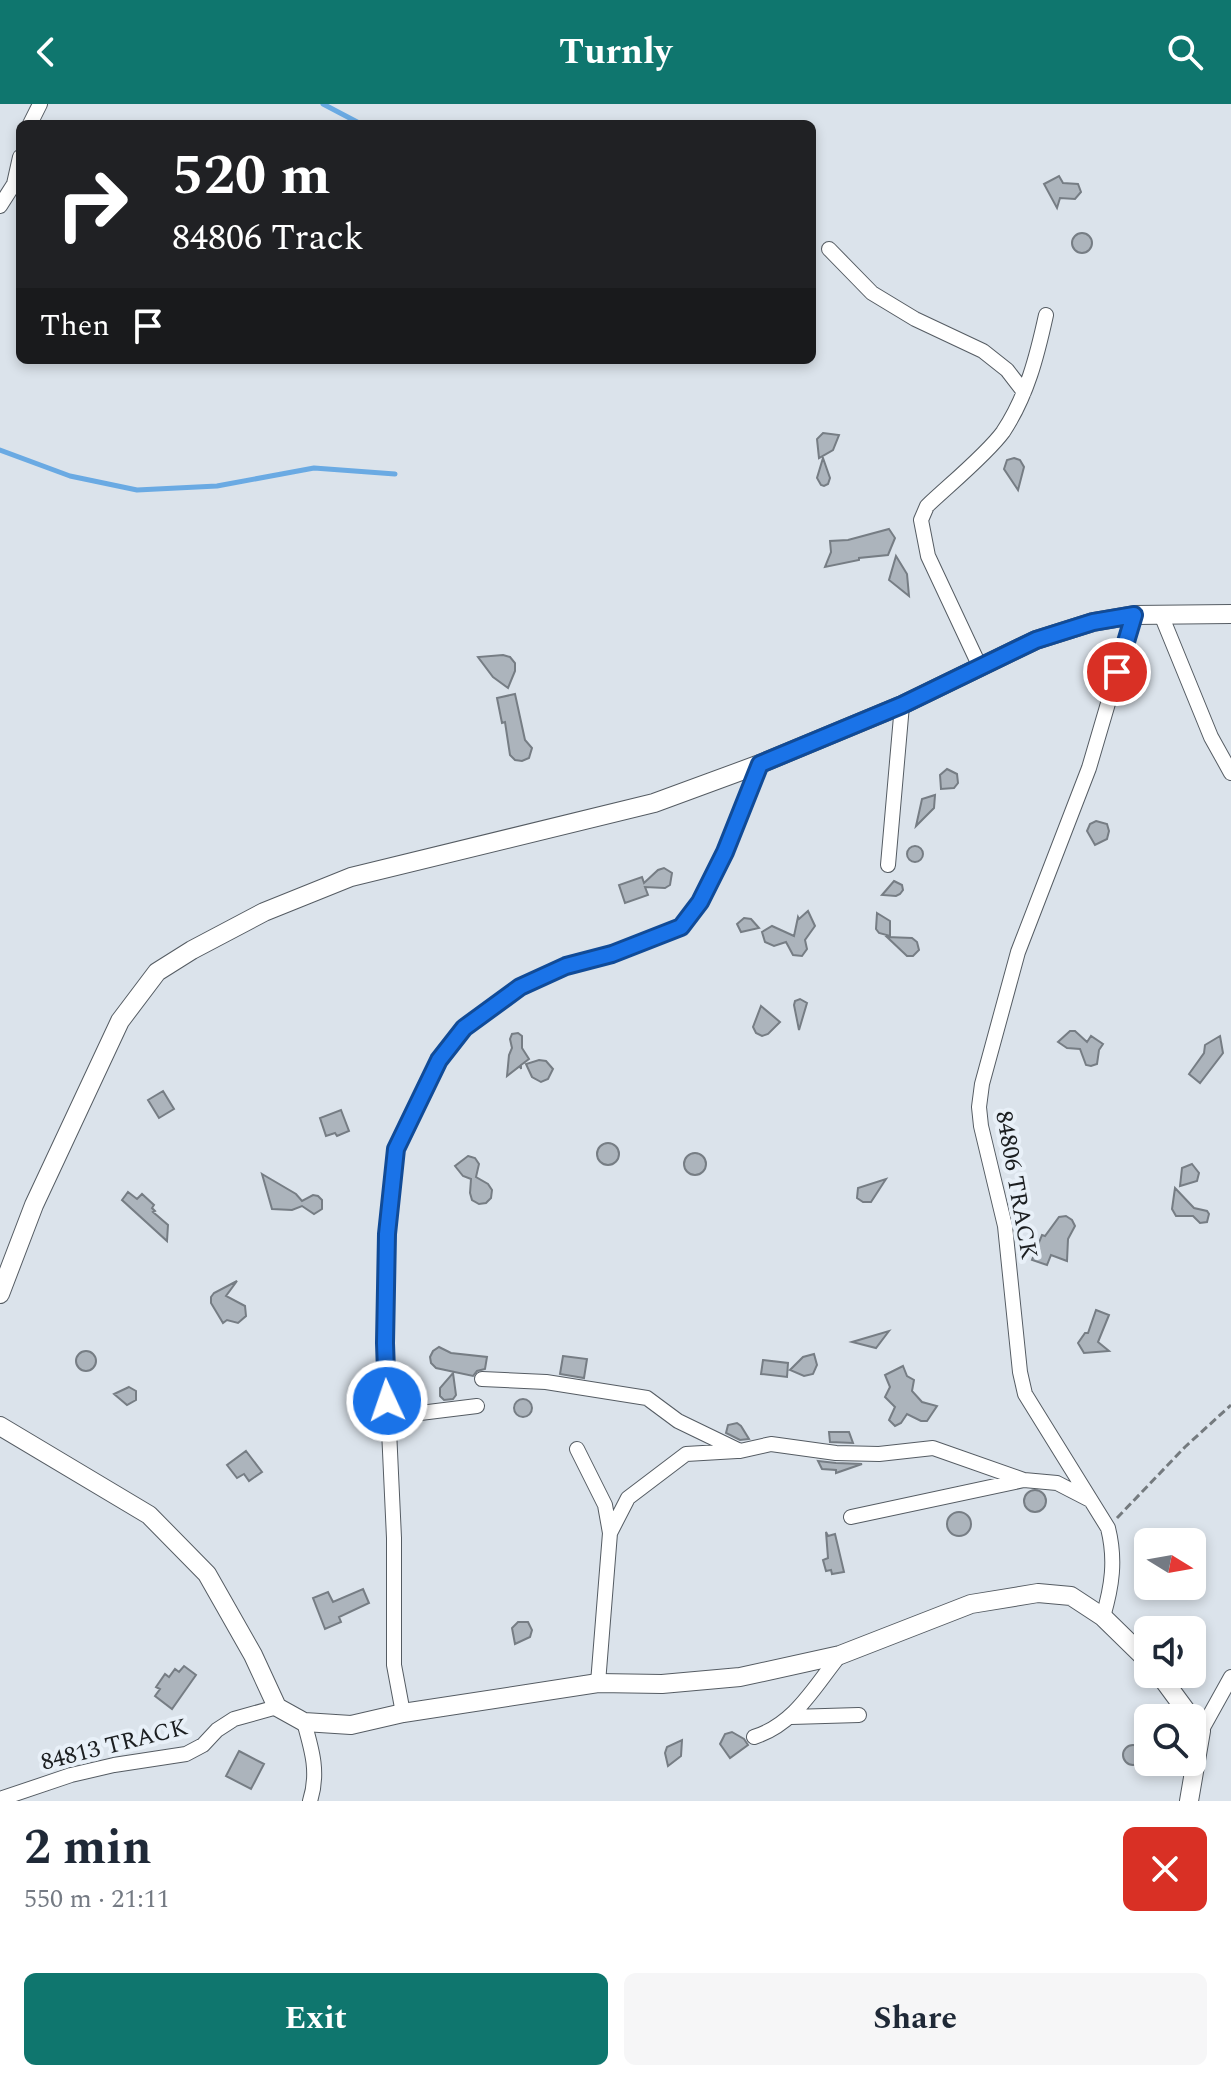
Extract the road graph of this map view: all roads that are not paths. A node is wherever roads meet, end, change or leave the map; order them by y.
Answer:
1 (16, 175) edge
2 (0, 206) edge
3 (829, 249) dead end
4 (1046, 315) dead end
5 (1024, 392) junction
6 (1231, 614) edge
7 (1134, 615) junction
8 (1162, 617) junction
9 (980, 667) junction
10 (902, 705) junction
11 (760, 764) junction
12 (1231, 773) edge
13 (888, 865) dead end
14 (0, 1294) edge
15 (482, 1379) dead end
16 (477, 1406) dead end
17 (0, 1426) edge
18 (389, 1430) junction
19 (577, 1449) dead end
20 (740, 1451) junction
21 (1024, 1480) junction
22 (1093, 1503) junction
23 (851, 1517) dead end
24 (610, 1533) junction
25 (1103, 1617) junction
26 (1134, 1647) edge
27 (840, 1655) junction
28 (1231, 1677) edge
29 (598, 1683) junction
30 (277, 1707) junction
31 (403, 1713) junction
32 (859, 1715) dead end
33 (791, 1717) junction
34 (304, 1722) junction
35 (1206, 1722) edge
36 (754, 1737) dead end
37 (1193, 1776) edge
38 (0, 1799) edge
39 (310, 1801) edge
40 (1189, 1801) edge

1 - 2 street
3 - 5 street
4 - 5 street
5 - 9 street
6 - 8 street
7 - 8 street
7 - 9 street
7 - 22 street, 84806 TRACK
8 - 12 street
9 - 10 street
10 - 11 street
10 - 13 street
11 - 14 street
11 - 18 street
15 - 20 street
16 - 18 street
17 - 30 street
18 - 31 street
19 - 24 street
20 - 21 street
20 - 24 street
21 - 22 street
21 - 23 street
22 - 25 street, 84806 TRACK
24 - 29 street
25 - 26 street
25 - 27 street
27 - 29 street
27 - 33 street
28 - 35 street
29 - 31 street
30 - 34 street
30 - 38 street, 84813 TRACK
31 - 34 street
32 - 33 street
33 - 36 street
34 - 39 street
37 - 40 street

